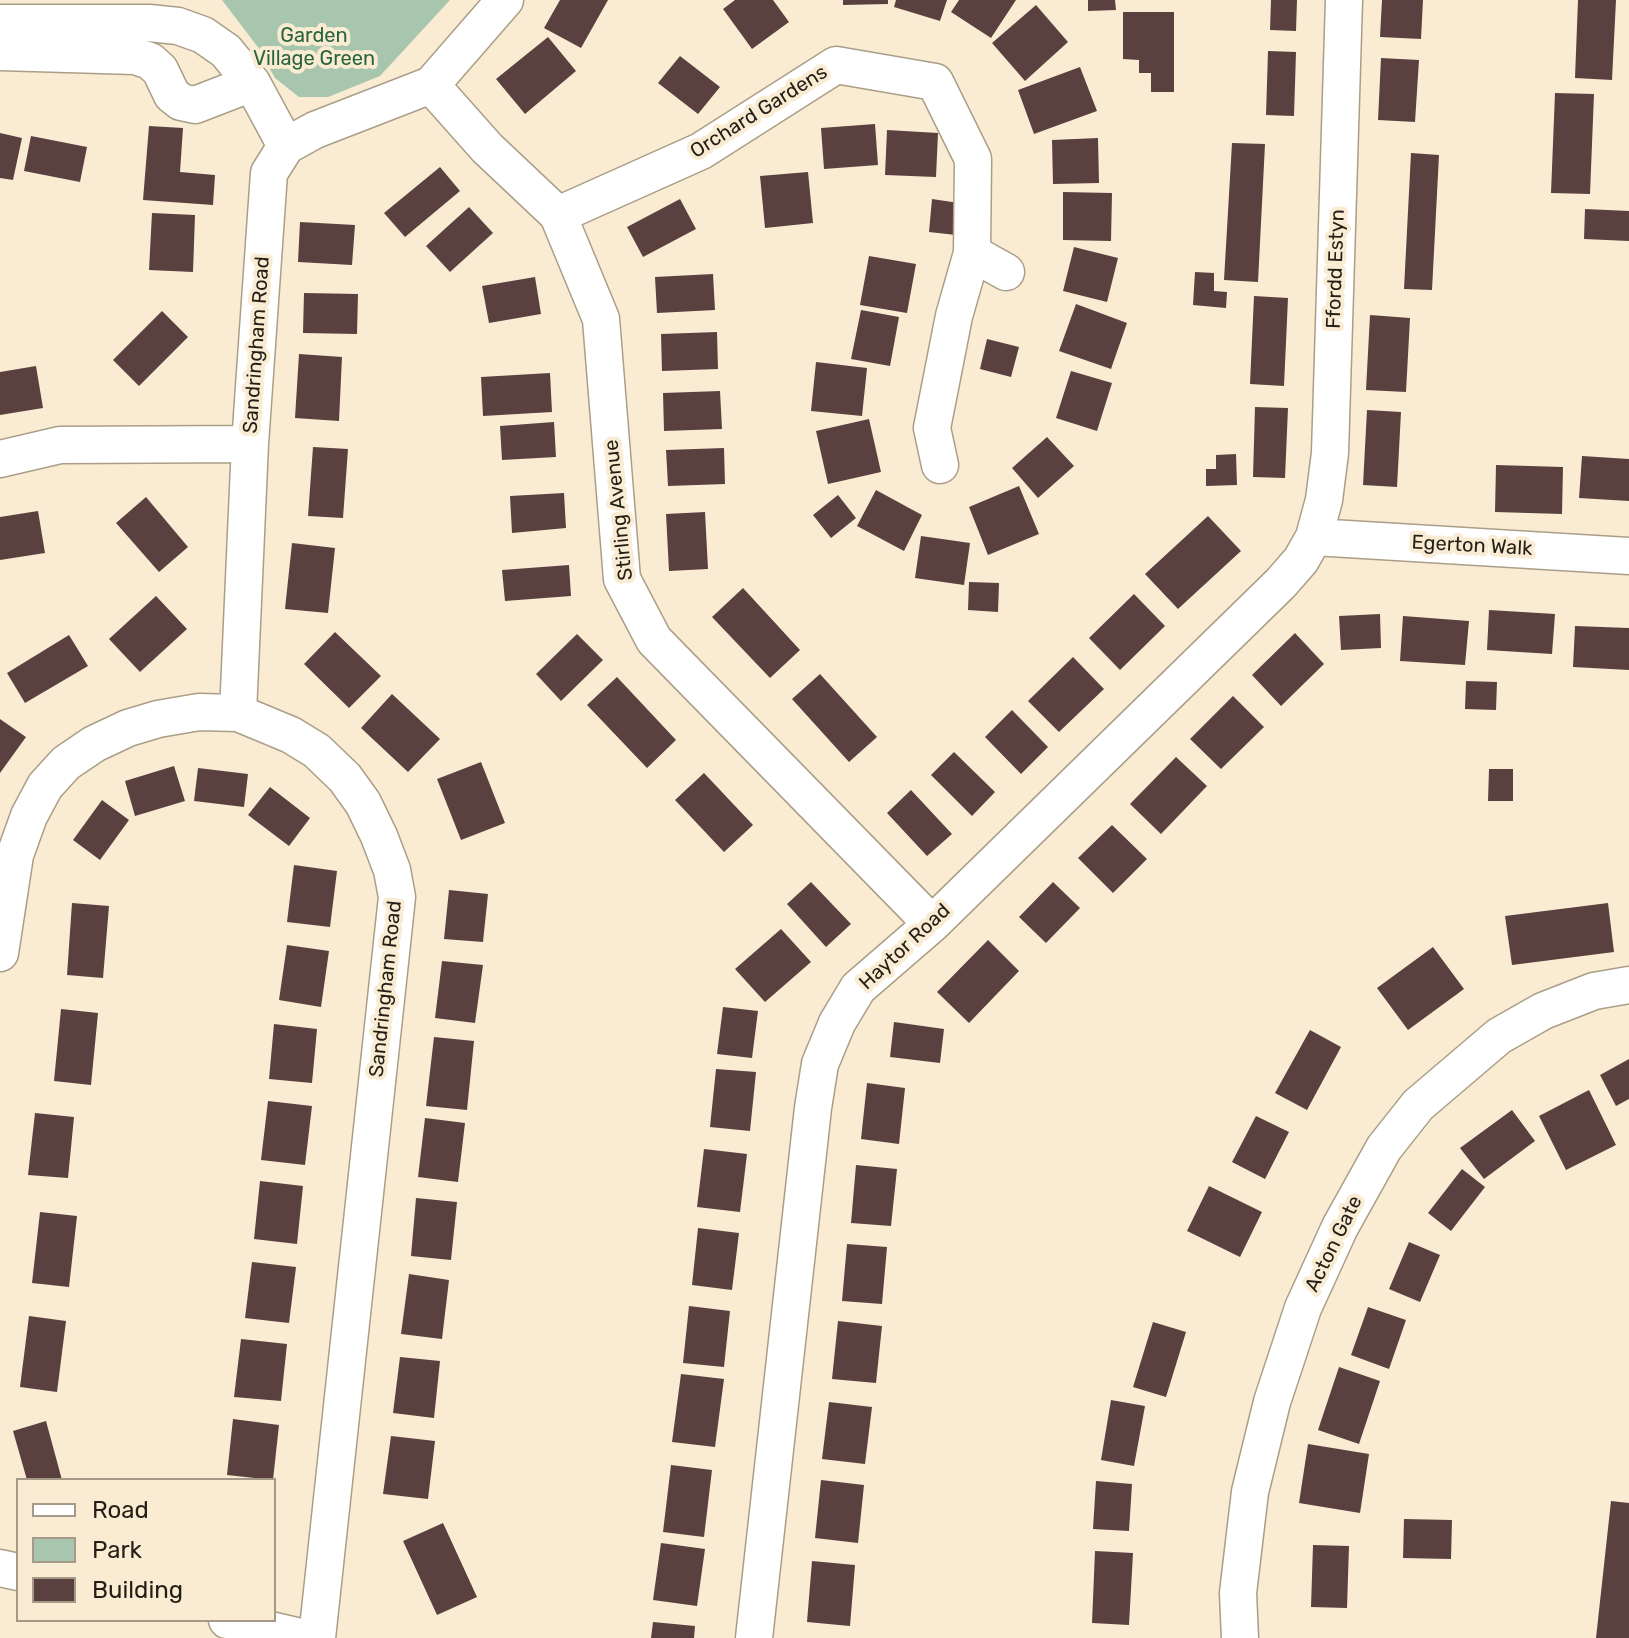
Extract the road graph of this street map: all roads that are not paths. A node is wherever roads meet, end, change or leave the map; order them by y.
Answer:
1 (505, 0) edge
2 (1344, 0) edge
3 (0, 23) edge
4 (0, 52) edge
5 (252, 83) junction
6 (431, 85) junction
7 (278, 159) junction
8 (558, 215) junction
9 (972, 253) junction
10 (1006, 272) dead end
11 (250, 444) junction
12 (0, 459) edge
13 (940, 465) dead end
14 (1314, 537) junction
15 (1629, 556) edge
16 (238, 713) junction
17 (932, 924) junction
18 (0, 953) edge
19 (1629, 985) edge
20 (236, 1622) edge
21 (305, 1638) edge
22 (317, 1638) edge
23 (754, 1638) edge
24 (1240, 1638) edge

1 - 6 street
2 - 14 street, Ffordd Estyn
3 - 5 street
4 - 5 street
5 - 7 street
6 - 7 street
6 - 8 street, Stirling Avenue
7 - 11 street, Sandringham Road
8 - 9 street, Orchard Gardens
8 - 17 street, Stirling Avenue
9 - 10 street
9 - 13 street, Orchard Gardens
11 - 12 street
11 - 16 street, Sandringham Road
14 - 15 street, Egerton Walk
14 - 17 street, Haytor Road
16 - 18 street
16 - 22 street, Sandringham Road
17 - 23 street, Haytor Road
19 - 24 street, Acton Gate
20 - 21 street

